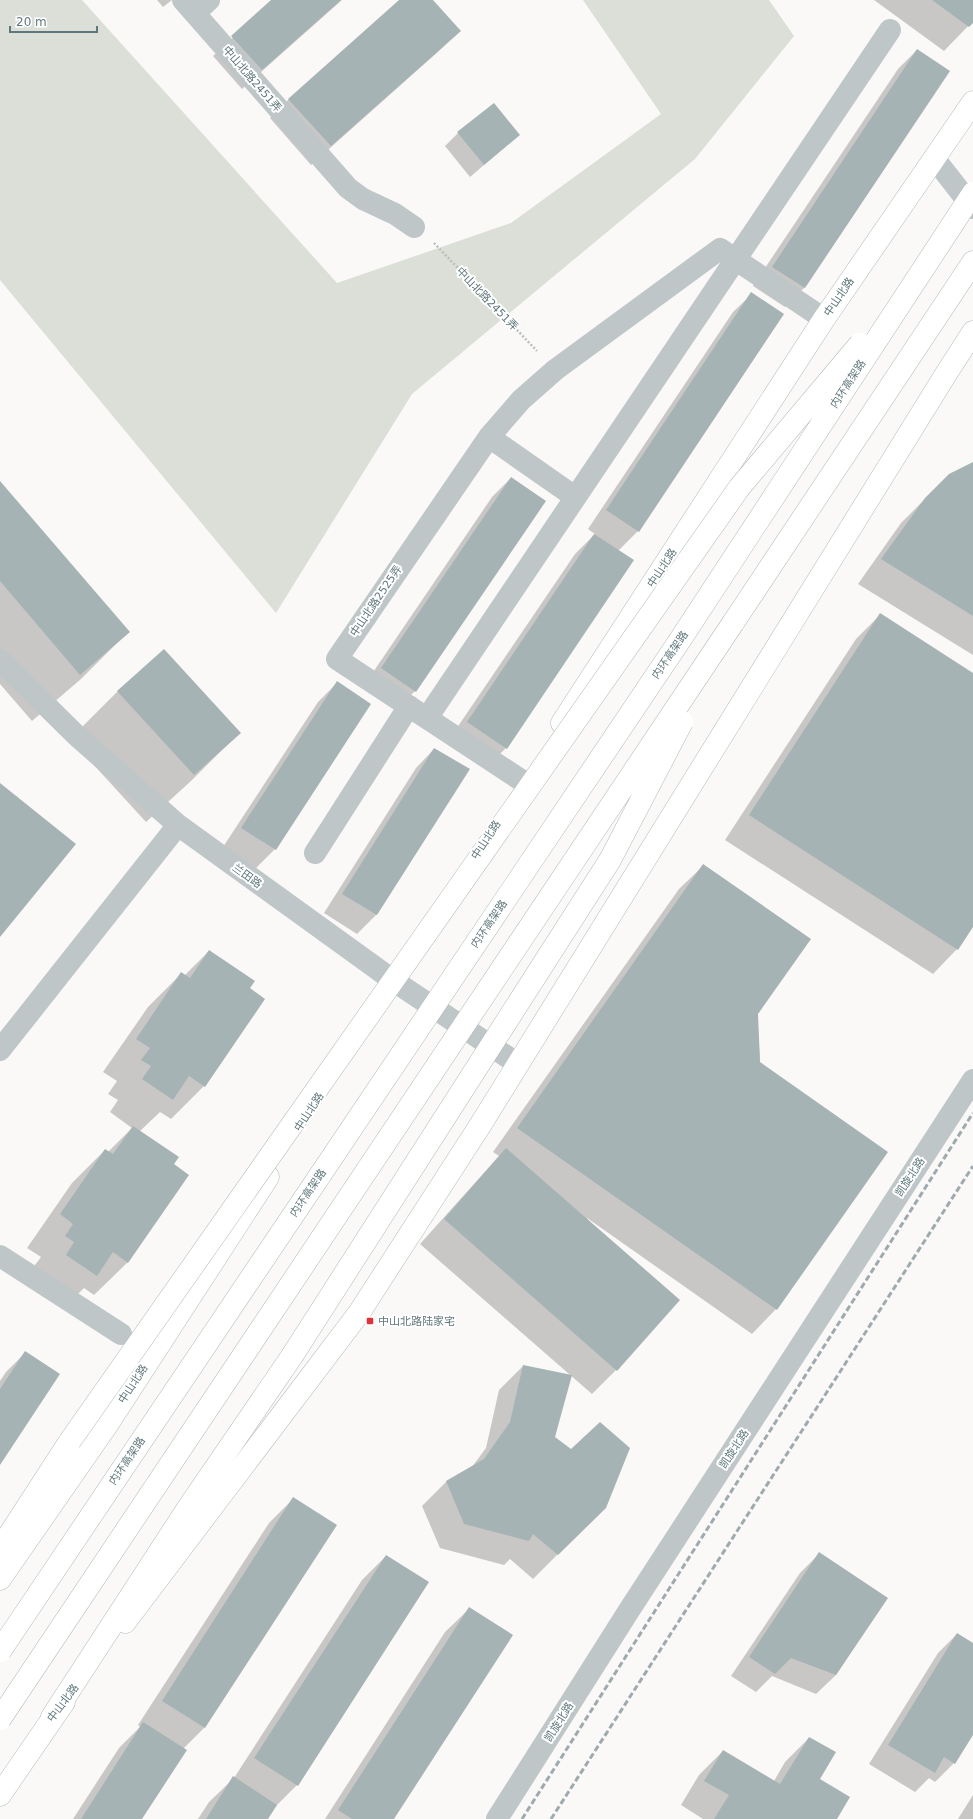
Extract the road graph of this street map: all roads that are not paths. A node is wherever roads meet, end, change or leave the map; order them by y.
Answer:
1 (196, 4) edge
2 (890, 30) dead end
3 (973, 102) edge
4 (934, 158) junction
5 (973, 193) edge
6 (973, 208) edge
7 (414, 227) road end
8 (735, 259) junction
9 (973, 262) edge
10 (925, 267) junction
11 (824, 319) junction
12 (973, 332) edge
13 (489, 437) junction
14 (575, 497) junction
15 (733, 623) junction
16 (0, 660) edge
17 (418, 712) junction
18 (524, 782) junction
19 (178, 825) junction
20 (315, 853) dead end
21 (394, 981) junction
22 (0, 1050) edge
23 (518, 1064) junction
24 (973, 1080) edge
25 (0, 1256) edge
26 (121, 1334) dead end
27 (0, 1549) edge
28 (0, 1579) edge
29 (0, 1651) edge
30 (52, 1717) junction
31 (0, 1719) edge
32 (0, 1795) edge
33 (497, 1819) edge

1 - 7 street, 中山北路2451弄
2 - 8 street
3 - 4 main road, 中山北路
4 - 6 street
4 - 11 main road, 中山北路
5 - 10 main road, 内环高架路, bridge
8 - 11 street
8 - 13 street, 中山北路2525弄
8 - 14 street
9 - 15 main road
10 - 27 main road, bridge
10 - 29 main road, 内环高架路, bridge
11 - 18 main road, 中山北路
12 - 23 main road, 中山北路
13 - 14 street
13 - 17 street, 中山北路2525弄
14 - 17 street
15 - 30 main road, bridge
15 - 31 main road, bridge
16 - 19 street, 兰田路
17 - 18 street, 中山北路2525弄
17 - 20 street
18 - 21 main road, 中山北路
19 - 21 street, 兰田路
19 - 22 street
21 - 23 street, 兰田路
21 - 28 main road, 中山北路
23 - 30 main road, 中山北路
24 - 33 street, 凯旋北路
25 - 26 street
30 - 32 main road, 中山北路

